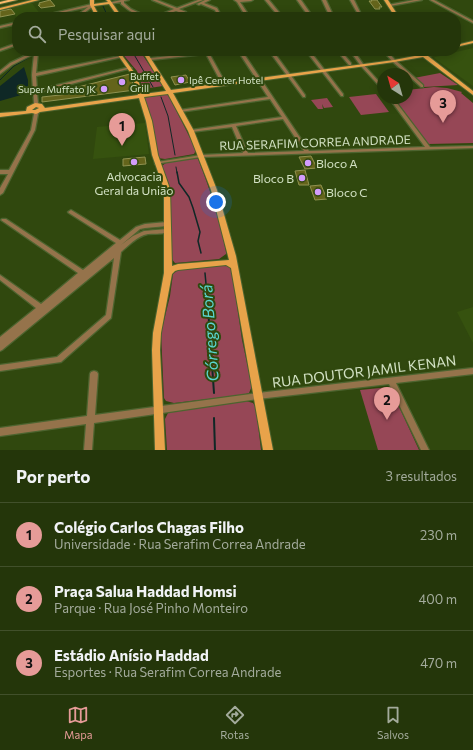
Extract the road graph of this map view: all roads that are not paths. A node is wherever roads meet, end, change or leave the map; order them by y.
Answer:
1 (15, 0) edge
2 (37, 0) edge
3 (122, 0) edge
4 (127, 0) edge
5 (154, 0) edge
6 (208, 0) edge
7 (251, 0) edge
8 (267, 0) edge
9 (299, 0) edge
10 (324, 0) edge
11 (352, 0) edge
12 (381, 0) edge
13 (386, 0) edge
14 (420, 0) edge
15 (432, 0) edge
16 (108, 1) edge
17 (198, 1) edge
18 (237, 1) edge
19 (93, 2) edge
20 (0, 3) edge
21 (388, 5) junction
22 (10, 7) joint
23 (86, 8) junction
24 (0, 9) edge
25 (95, 10) joint
26 (177, 11) junction
27 (66, 12) edge
28 (82, 12) edge
29 (116, 12) edge
30 (135, 12) edge
31 (174, 12) edge
32 (181, 12) edge
33 (218, 12) edge
34 (245, 12) edge
35 (277, 12) edge
36 (308, 12) edge
37 (330, 12) edge
38 (358, 12) edge
39 (392, 12) edge
40 (454, 12) edge
41 (461, 16) edge
42 (473, 22) edge
43 (12, 24) edge
44 (0, 27) edge
45 (473, 42) edge
46 (461, 45) edge
47 (12, 46) edge
48 (473, 46) edge
49 (461, 49) edge
50 (0, 50) edge
51 (28, 56) edge
52 (36, 56) edge
53 (110, 56) edge
54 (120, 56) edge
55 (148, 56) edge
56 (179, 56) edge
57 (208, 56) edge
58 (243, 56) edge
59 (274, 56) edge
60 (312, 56) edge
61 (343, 56) edge
62 (355, 56) edge
63 (389, 56) edge
64 (413, 56) edge
65 (426, 56) edge
66 (172, 57) joint
67 (151, 59) junction
68 (393, 60) junction
69 (350, 64) junction
70 (361, 64) junction
71 (130, 68) junction
72 (323, 69) junction
73 (0, 73) edge
74 (287, 74) junction
75 (34, 75) junction
76 (258, 78) junction
77 (377, 81) edge
78 (223, 83) junction
79 (422, 86) dead end
80 (468, 87) edge
81 (169, 90) junction
82 (35, 92) junction
83 (473, 93) edge
84 (140, 94) junction
85 (342, 95) dead end
86 (304, 96) dead end
87 (270, 98) junction
88 (395, 104) edge
89 (35, 109) junction
90 (180, 111) junction
91 (0, 112) edge
92 (0, 116) edge
93 (284, 118) junction
94 (234, 125) junction
95 (191, 131) junction
96 (473, 147) edge
97 (428, 148) junction
98 (307, 152) junction
99 (246, 154) junction
100 (201, 156) junction
101 (158, 162) junction
102 (0, 172) edge
103 (11, 172) junction
104 (0, 193) edge
105 (71, 212) dead end
106 (4, 220) dead end
107 (167, 227) junction
108 (140, 230) junction
109 (119, 242) junction
110 (118, 251) junction
111 (232, 256) junction
112 (168, 262) junction
113 (227, 262) junction
114 (178, 267) junction
115 (234, 267) junction
116 (168, 274) junction
117 (85, 275) junction
118 (0, 277) edge
119 (43, 309) junction
120 (0, 341) edge
121 (0, 348) edge
122 (0, 368) edge
123 (473, 371) edge
124 (94, 374) dead end
125 (391, 380) junction
126 (258, 396) junction
127 (158, 409) junction
128 (90, 419) junction
129 (0, 432) edge
130 (88, 450) edge
131 (160, 450) edge
132 (268, 450) edge
133 (425, 450) edge

1 - 20 highway
2 - 22 main road
3 - 4 street
3 - 16 street
3 - 30 street
5 - 26 street
6 - 17 street
7 - 18 street
8 - 35 street
9 - 36 street
10 - 37 street
11 - 38 street
12 - 21 main road
13 - 21 main road
14 - 21 street
15 - 40 street
16 - 19 main road
16 - 29 main road
17 - 26 street
17 - 33 street
18 - 34 street
19 - 23 main road
19 - 25 main road
21 - 39 main road
22 - 24 highway
23 - 25 main road
23 - 27 street
23 - 28 street
26 - 31 street
26 - 32 street
41 - 42 street
43 - 44 street
45 - 46 main road
47 - 50 street
48 - 49 main road
51 - 73 street
52 - 75 street
53 - 75 street
54 - 71 main road
55 - 67 main road
56 - 66 street
57 - 78 street
58 - 76 street
59 - 74 street
60 - 72 street
61 - 69 street
62 - 70 street
63 - 68 street
64 - 68 main road
65 - 80 main road
66 - 67 street
67 - 81 main road
68 - 70 main road
68 - 79 street
69 - 70 main road
69 - 72 main road
70 - 72 main road
70 - 77 street
71 - 82 street
71 - 84 main road
72 - 74 main road
72 - 85 street
74 - 76 main road
74 - 86 street
75 - 82 street
76 - 78 main road
76 - 87 street
78 - 81 main road
80 - 83 main road
81 - 84 main road
81 - 90 main road
82 - 89 street
84 - 89 main road
84 - 101 main road
87 - 90 street
87 - 93 street
88 - 97 street
89 - 91 main road
89 - 92 main road
89 - 103 street
90 - 95 main road
93 - 94 street
93 - 98 street
94 - 95 street
94 - 99 street
95 - 100 main road
96 - 97 street, RUA SERAFIM CORREA ANDRADE
97 - 98 street, RUA SERAFIM CORREA ANDRADE
98 - 99 street, RUA SERAFIM CORREA ANDRADE
99 - 100 street, RUA SERAFIM CORREA ANDRADE
100 - 101 street, RUA SERAFIM CORREA ANDRADE
100 - 111 main road
101 - 107 main road
102 - 103 street
103 - 104 street
105 - 109 street
106 - 117 street
107 - 108 street
107 - 112 main road
108 - 109 street
108 - 110 street
109 - 110 street
109 - 117 street
110 - 117 street
110 - 122 street
111 - 113 main road
111 - 115 main road
112 - 114 main road
112 - 116 main road
113 - 114 main road
113 - 115 main road
114 - 116 main road
115 - 126 main road
116 - 127 main road
117 - 119 street
118 - 119 street
119 - 120 street
119 - 121 street
123 - 125 street, RUA DOUTOR JAMIL KENAN
124 - 128 street
125 - 126 street, RUA DOUTOR JAMIL KENAN
125 - 133 street
126 - 127 street, RUA DOUTOR JAMIL KENAN
126 - 132 main road
127 - 128 street, RUA DOUTOR JAMIL KENAN
127 - 131 main road
128 - 129 street, RUA DOUTOR JAMIL KENAN
128 - 130 street

